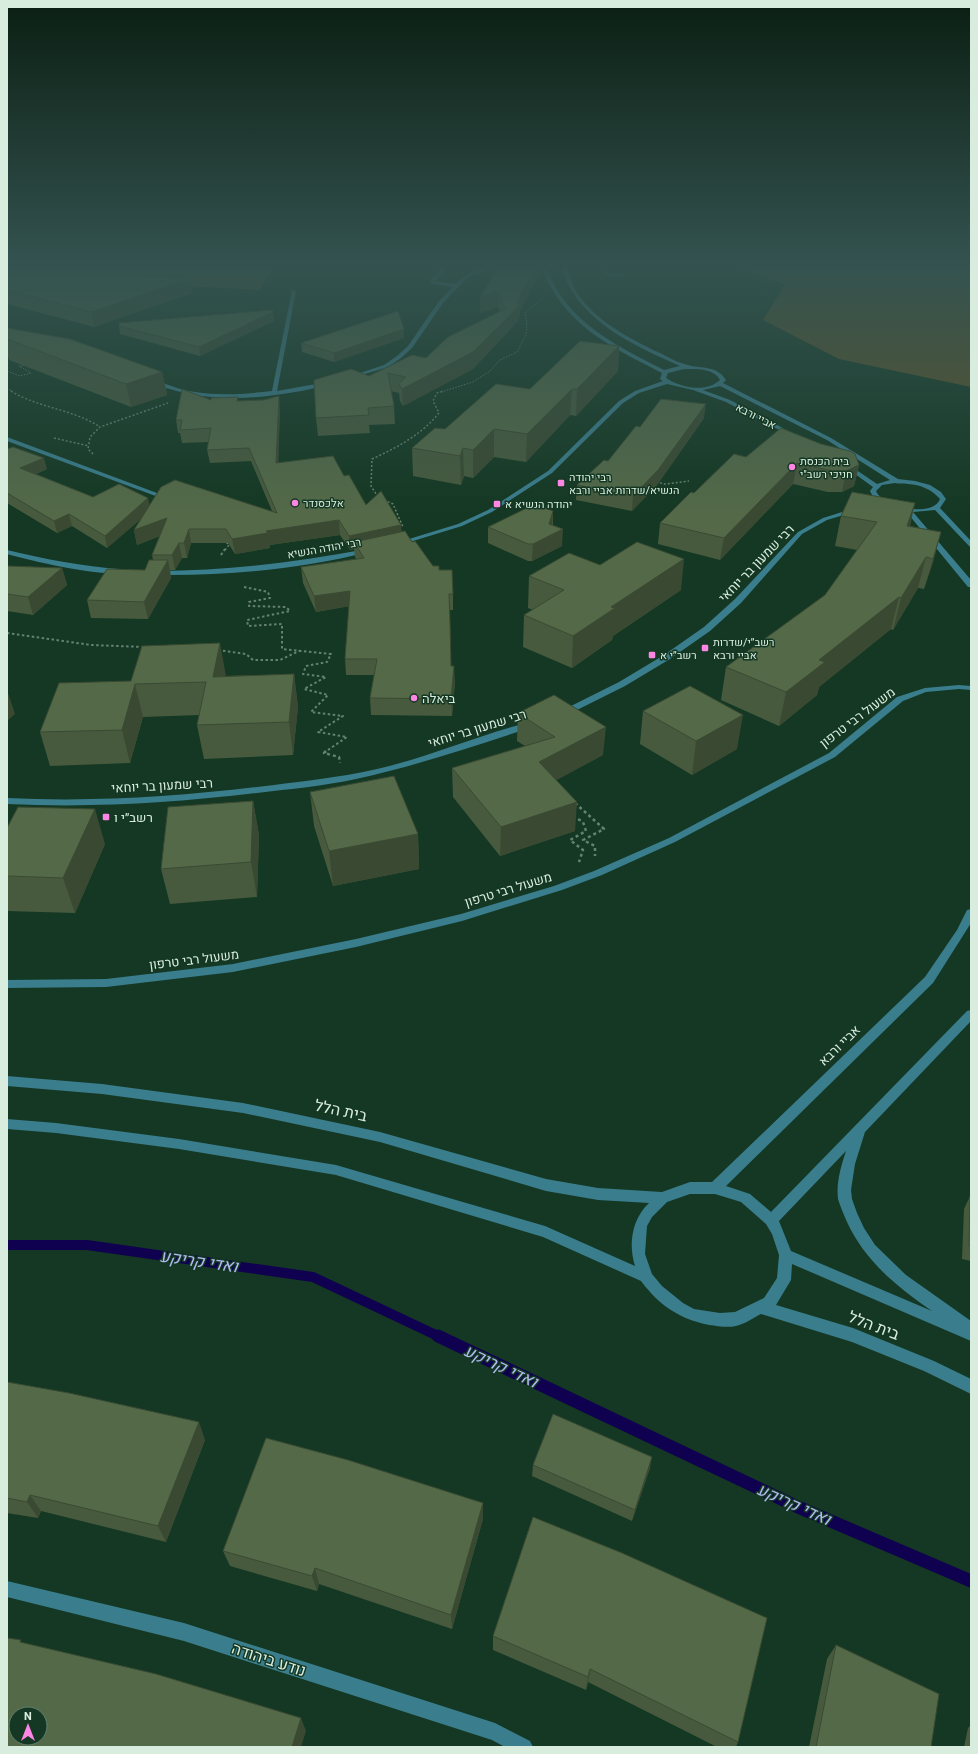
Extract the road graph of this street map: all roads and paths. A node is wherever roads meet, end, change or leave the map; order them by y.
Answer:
1 (283, 349) edge
2 (408, 349) edge
3 (519, 349) edge
4 (621, 349) edge
5 (648, 349) edge
6 (32, 364) edge
7 (687, 367) junction
8 (7, 371) edge
9 (665, 373) junction
10 (144, 379) edge
11 (347, 379) edge
12 (334, 382) edge
13 (667, 382) junction
14 (720, 384) junction
15 (7, 388) edge
16 (694, 388) junction
17 (274, 393) junction
18 (196, 394) junction
19 (796, 437) edge
20 (7, 438) edge
21 (53, 438) dead end
22 (16, 443) junction
23 (7, 446) edge
24 (89, 446) dead end
25 (839, 462) edge
26 (550, 472) junction
27 (590, 475) edge
28 (652, 481) edge
29 (689, 482) dead end
30 (898, 482) junction
31 (876, 486) junction
32 (163, 497) edge
33 (887, 505) junction
34 (874, 506) edge
35 (936, 507) junction
36 (861, 509) edge
37 (903, 509) junction
38 (425, 536) junction
39 (225, 541) edge
40 (393, 545) edge
41 (971, 545) edge
42 (371, 550) edge
43 (7, 552) edge
44 (257, 569) junction
45 (238, 570) junction
46 (123, 571) edge
47 (146, 572) edge
48 (971, 585) edge
49 (7, 633) edge
50 (145, 647) edge
51 (215, 650) edge
52 (299, 650) junction
53 (971, 688) edge
54 (556, 716) edge
55 (542, 721) edge
56 (341, 779) junction
57 (7, 801) edge
58 (573, 801) edge
59 (571, 815) edge
60 (598, 873) junction
61 (583, 878) junction
62 (971, 913) edge
63 (7, 984) edge
64 (971, 1014) edge
65 (7, 1081) edge
66 (7, 1124) edge
67 (859, 1128) junction
68 (715, 1188) junction
69 (662, 1198) junction
70 (771, 1220) junction
71 (786, 1255) junction
72 (646, 1278) junction
73 (760, 1307) junction
74 (971, 1329) edge
75 (971, 1334) edge
76 (971, 1387) edge
77 (7, 1588) edge
78 (524, 1747) edge

1 - 17 street
2 - 11 street
3 - 38 path
4 - 9 street
5 - 7 street
6 - 8 path
7 - 9 street
7 - 14 street
9 - 13 street
10 - 18 street
12 - 17 street
13 - 16 street
13 - 26 street
14 - 16 street
14 - 30 street, אביי ורבא
15 - 18 path
16 - 19 street, אביי ורבא
17 - 18 street
20 - 22 street
21 - 24 path
22 - 23 street
22 - 32 street
25 - 31 street
26 - 27 path
26 - 38 street
28 - 29 path
30 - 31 street
30 - 35 street
31 - 33 street
33 - 34 street
33 - 37 street
35 - 37 street
35 - 41 street
36 - 54 street, רבי שמעון בר יוחאי
37 - 48 street
38 - 40 street
39 - 45 path
42 - 44 street, רבי יהודה הנשיא
43 - 46 street
44 - 45 street, רבי יהודה הנשיא
44 - 52 path
45 - 47 street, רבי יהודה הנשיא
49 - 50 path
51 - 52 path
52 - 56 path
53 - 60 street, משעול רבי טרפון
55 - 56 street, רבי שמעון בר יוחאי
56 - 57 street, רבי שמעון בר יוחאי
58 - 60 path
59 - 61 path
60 - 61 street, משעול רבי טרפון
61 - 63 street, משעול רבי טרפון
62 - 68 street, אביי ורבא
64 - 67 street
65 - 69 street, בית הלל
66 - 72 street
67 - 70 street
67 - 74 street
68 - 69 street
68 - 70 street
69 - 72 street
70 - 71 street
71 - 73 street
71 - 75 street, בית הלל
72 - 73 street
73 - 76 street, בית הלל
77 - 78 street, נודע ביהודה

